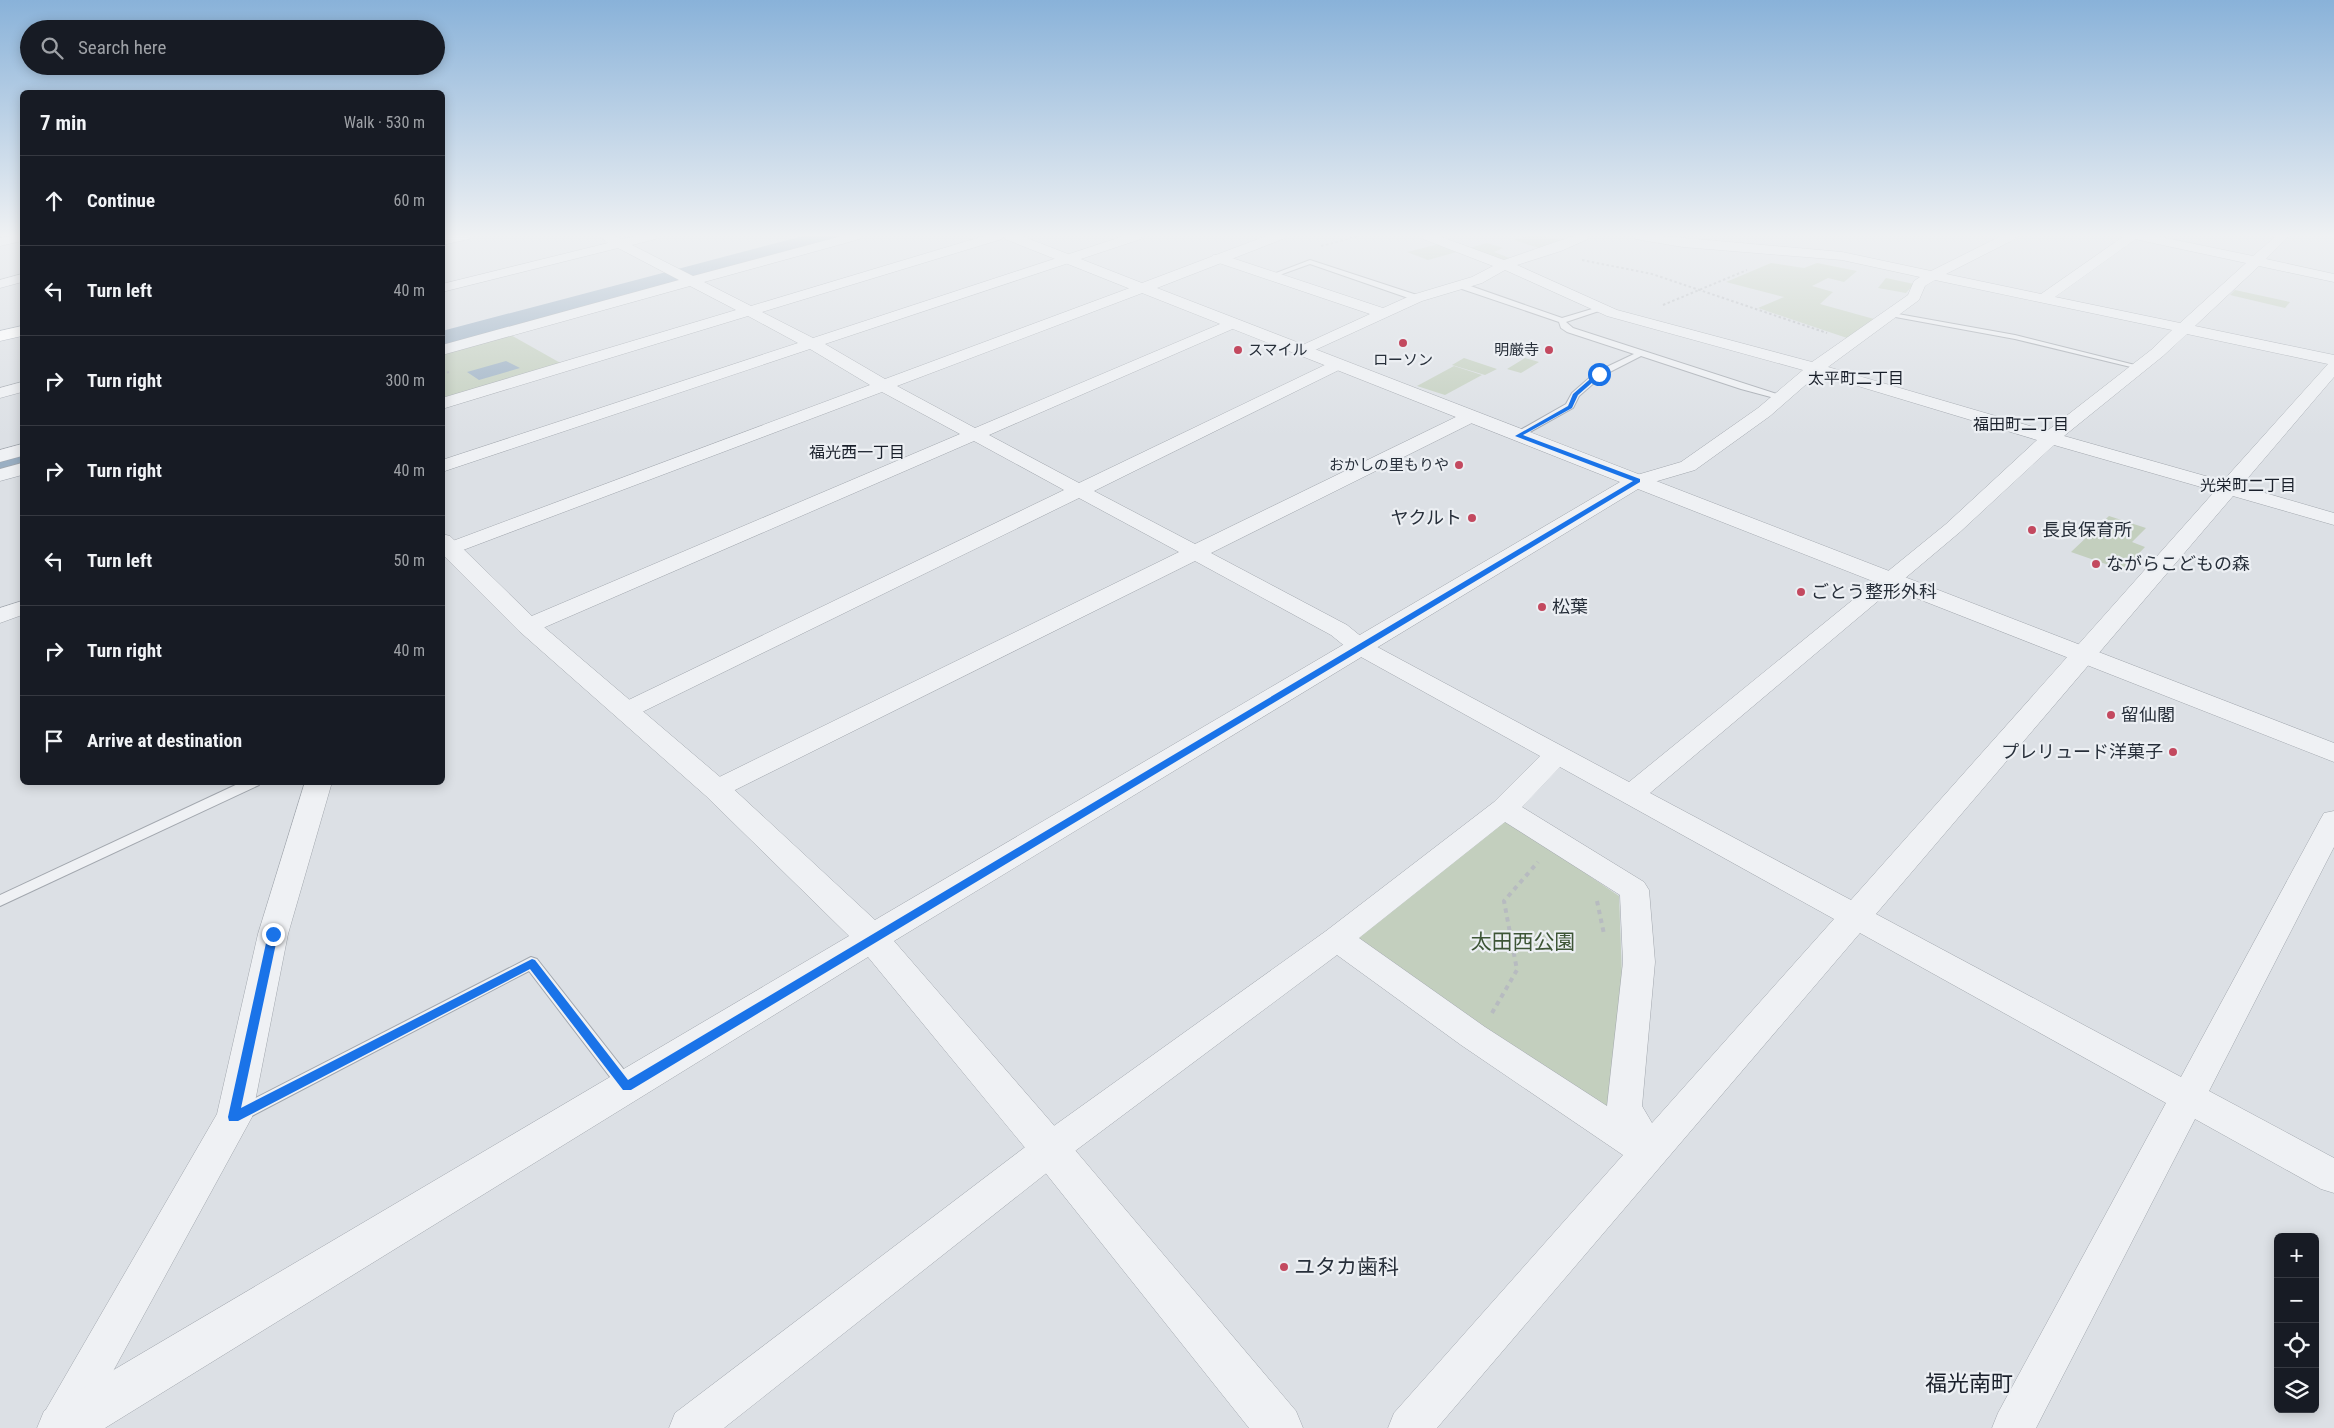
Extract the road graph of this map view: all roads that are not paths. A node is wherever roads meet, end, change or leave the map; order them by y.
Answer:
1 (600, 303) edge
2 (734, 303) edge
3 (776, 303) edge
4 (937, 303) edge
5 (1104, 303) edge
6 (1176, 303) edge
7 (1352, 303) edge
8 (1406, 303) edge
9 (1509, 303) edge
10 (1587, 303) edge
11 (1906, 303) edge
12 (2066, 303) edge
13 (2209, 303) edge
14 (1599, 308) junction
15 (748, 311) junction
16 (1383, 313) junction
17 (1890, 314) junction
18 (1562, 321) junction
19 (1232, 324) junction
20 (2182, 327) junction
21 (20, 331) edge
22 (0, 336) edge
23 (20, 339) edge
24 (0, 344) edge
25 (813, 344) junction
26 (445, 349) edge
27 (1302, 351) junction
28 (1641, 353) junction
29 (2334, 360) edge
30 (1337, 365) junction
31 (2139, 367) junction
32 (2334, 367) edge
33 (1815, 368) junction
34 (884, 386) junction
35 (20, 387) edge
36 (0, 393) edge
37 (1782, 397) junction
38 (445, 403) edge
39 (1470, 418) junction
40 (974, 434) junction
41 (1518, 436) junction
42 (2050, 438) junction
43 (20, 451) edge
44 (0, 456) edge
45 (445, 465) edge
46 (20, 470) edge
47 (0, 475) edge
48 (1638, 481) junction
49 (2227, 489) junction
50 (1078, 490) junction
51 (2334, 519) edge
52 (446, 547) edge
53 (1195, 553) junction
54 (1888, 580) junction
55 (20, 609) edge
56 (0, 616) edge
57 (528, 626) junction
58 (1360, 647) junction
59 (2084, 656) junction
60 (625, 711) junction
61 (2334, 753) edge
62 (1557, 755) junction
63 (248, 785) edge
64 (318, 785) edge
65 (716, 789) junction
66 (1630, 795) junction
67 (1504, 808) junction
68 (2334, 820) edge
69 (0, 901) edge
70 (1856, 918) junction
71 (872, 938) junction
72 (1338, 939) junction
73 (627, 1086) junction
74 (2188, 1098) junction
75 (234, 1117) junction
76 (1050, 1149) junction
77 (1650, 1154) junction
78 (2334, 1177) edge
79 (60, 1428) edge
80 (690, 1428) edge
81 (1279, 1428) edge
82 (1409, 1428) edge
83 (2013, 1428) edge

1 - 26 street
2 - 15 street
3 - 15 street
4 - 25 street
5 - 34 street
6 - 19 street
7 - 16 street
8 - 16 street
9 - 18 lane
10 - 14 street
11 - 17 street
12 - 20 street
13 - 20 street
14 - 18 lane
14 - 33 street
15 - 25 street
15 - 38 street
16 - 27 street
17 - 31 lane
17 - 33 street
18 - 28 lane
19 - 27 street
19 - 40 street
20 - 29 street
20 - 31 street
21 - 22 main road
23 - 24 main road
25 - 34 street
25 - 45 street
27 - 30 street
28 - 37 lane
28 - 41 lane
30 - 39 street
30 - 50 street
31 - 42 street
32 - 49 street
33 - 37 street
33 - 42 street
34 - 40 street
34 - 52 street
35 - 36 street
37 - 48 street
39 - 41 street
39 - 53 street
40 - 50 street
40 - 57 street
41 - 48 street
42 - 49 street
42 - 54 street
43 - 44 street
46 - 47 street
48 - 54 street
48 - 58 street
49 - 51 street
49 - 59 street
50 - 53 street
50 - 60 street
52 - 57 street
53 - 58 street
53 - 65 street
54 - 59 street
54 - 66 street
55 - 56 street
57 - 60 street
58 - 62 street
58 - 71 street
59 - 61 street
59 - 70 street
60 - 65 street
62 - 66 street
62 - 67 street
63 - 69 lane
64 - 75 street
65 - 71 street
66 - 70 street
67 - 72 street
67 - 77 street
68 - 74 street
70 - 74 street
70 - 77 street
71 - 73 street
71 - 76 street
72 - 76 street
72 - 77 street
73 - 75 lane
73 - 79 street
74 - 78 street
74 - 83 street
75 - 79 street
76 - 80 street
76 - 81 street
77 - 82 street

